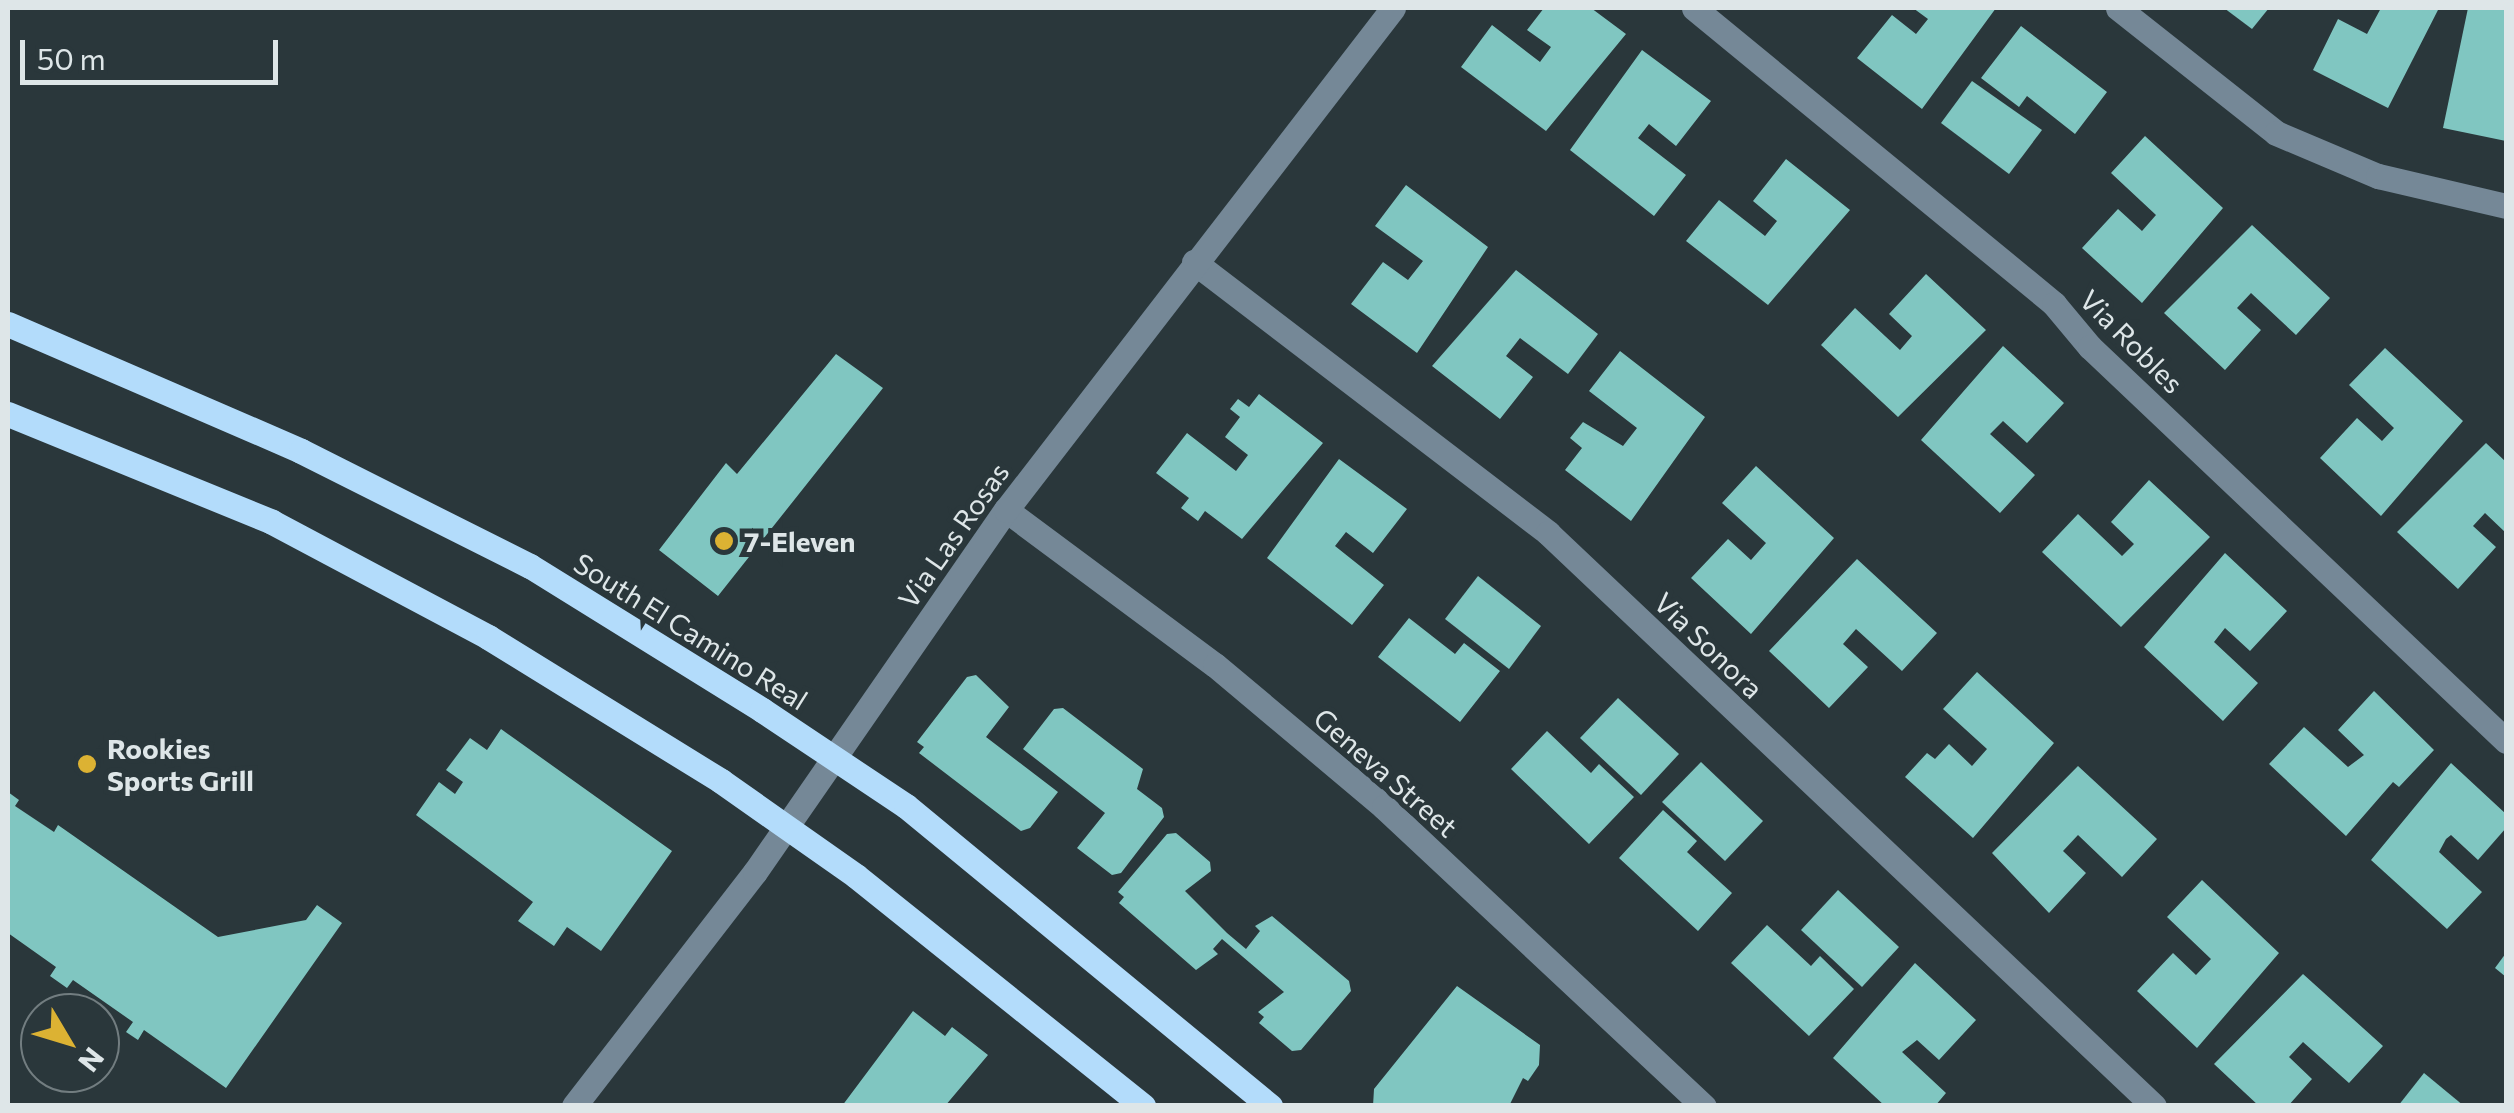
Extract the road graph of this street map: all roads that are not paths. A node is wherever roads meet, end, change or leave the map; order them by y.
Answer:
1 (1393, 8) edge
2 (1694, 8) edge
3 (2118, 8) edge
4 (2506, 206) edge
5 (1194, 262) junction
6 (8, 324) edge
7 (8, 414) edge
8 (1006, 510) junction
9 (2506, 741) edge
10 (832, 758) junction
11 (785, 826) junction
12 (574, 1106) edge
13 (1142, 1106) edge
14 (1270, 1106) edge
15 (1704, 1106) edge
16 (2154, 1106) edge

1 - 5 street, Via Las Rosas
2 - 9 street, Via Robles
3 - 4 street
5 - 8 street, Via Las Rosas
5 - 16 street, Via Sonora
6 - 10 main road, South El Camino Real
7 - 11 main road
8 - 10 street, Via Las Rosas
8 - 15 street, Geneva Street
10 - 11 street, Via Las Rosas
10 - 14 main road, South El Camino Real
11 - 12 street, Via Las Rosas
11 - 13 main road

